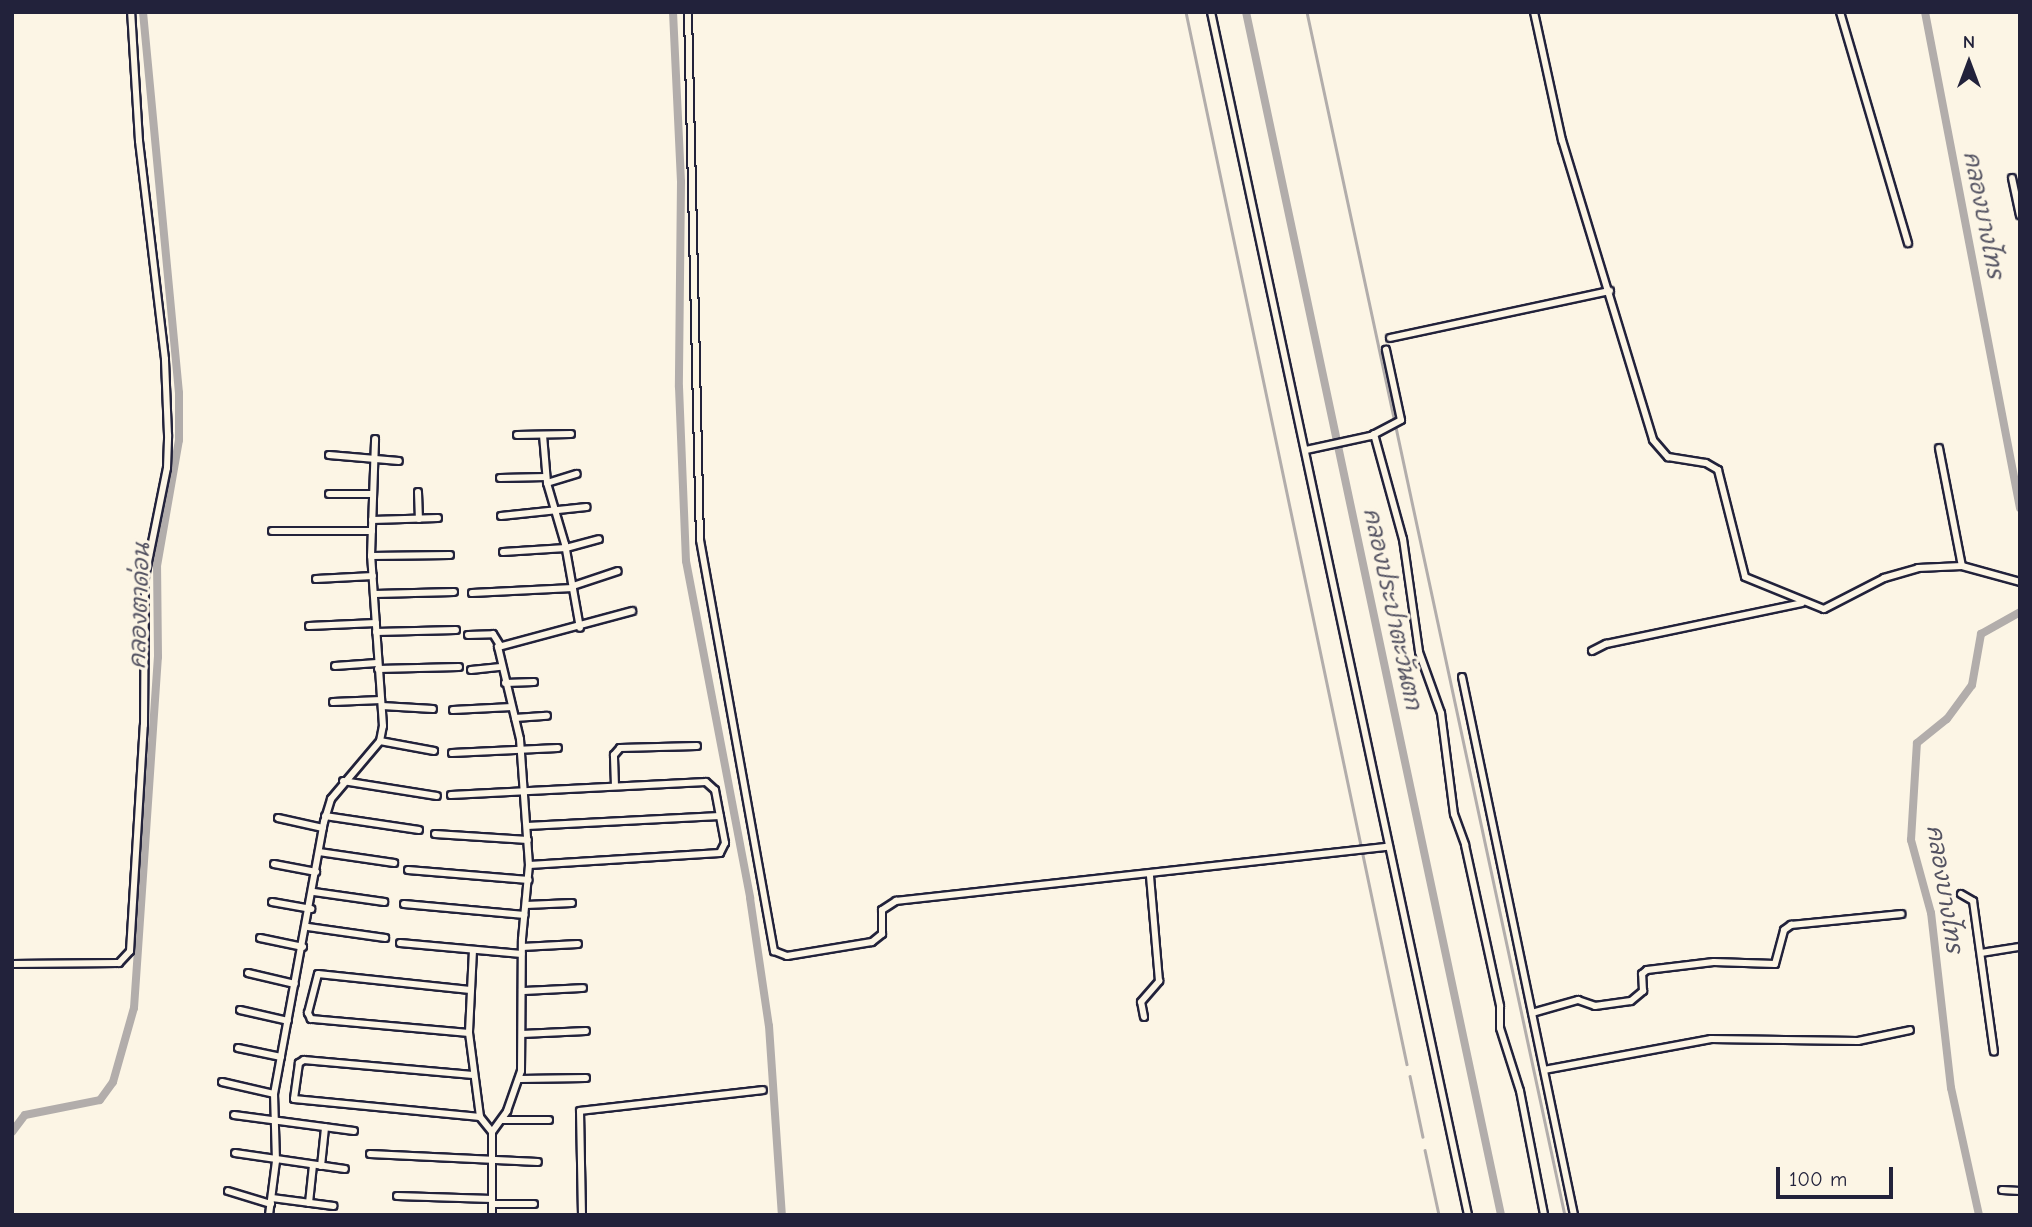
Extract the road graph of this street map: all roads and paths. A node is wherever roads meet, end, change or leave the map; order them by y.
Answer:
1 (131, 12) edge
2 (688, 12) edge
3 (1211, 12) edge
4 (1534, 12) edge
5 (1840, 12) edge
6 (2012, 178) dead end
7 (2020, 215) edge
8 (1908, 243) dead end
9 (1610, 291) junction
10 (1390, 338) dead end
11 (1386, 350) dead end
12 (571, 434) dead end
13 (517, 435) dead end
14 (542, 435) junction
15 (1372, 435) junction
16 (375, 439) dead end
17 (1939, 448) dead end
18 (1310, 449) junction
19 (329, 455) dead end
20 (375, 457) junction
21 (399, 461) dead end
22 (577, 474) dead end
23 (500, 478) dead end
24 (546, 480) junction
25 (418, 492) dead end
26 (329, 494) dead end
27 (373, 494) junction
28 (587, 507) dead end
29 (557, 514) junction
30 (501, 516) dead end
31 (438, 518) dead end
32 (419, 519) junction
33 (372, 520) junction
34 (272, 531) dead end
35 (372, 531) junction
36 (599, 539) dead end
37 (566, 548) junction
38 (503, 552) dead end
39 (450, 555) dead end
40 (371, 556) junction
41 (1962, 566) junction
42 (618, 571) dead end
43 (373, 576) junction
44 (316, 579) dead end
45 (2020, 582) edge
46 (573, 587) junction
47 (454, 592) dead end
48 (472, 593) dead end
49 (375, 594) junction
50 (1802, 603) junction
51 (632, 611) dead end
52 (376, 623) junction
53 (309, 625) dead end
54 (580, 628) junction
55 (456, 630) dead end
56 (376, 632) junction
57 (468, 635) dead end
58 (500, 645) junction
59 (1592, 651) dead end
60 (335, 666) dead end
61 (377, 666) junction
62 (459, 667) dead end
63 (501, 667) junction
64 (471, 670) dead end
65 (1462, 677) dead end
66 (534, 682) dead end
67 (505, 684) junction
68 (333, 702) dead end
69 (382, 703) junction
70 (512, 707) junction
71 (433, 709) dead end
72 (453, 710) dead end
73 (547, 716) dead end
74 (515, 718) junction
75 (380, 741) junction
76 (698, 746) dead end
77 (558, 748) dead end
78 (434, 751) dead end
79 (521, 751) junction
80 (452, 753) dead end
81 (342, 781) junction
82 (615, 786) junction
83 (524, 793) junction
84 (451, 794) dead end
85 (437, 796) dead end
86 (325, 816) junction
87 (720, 816) junction
88 (278, 818) dead end
89 (527, 826) junction
90 (323, 828) junction
91 (419, 830) dead end
92 (435, 834) dead end
93 (527, 840) junction
94 (1389, 847) junction
95 (319, 852) junction
96 (394, 863) dead end
97 (274, 864) dead end
98 (529, 864) junction
99 (408, 870) dead end
100 (316, 872) junction
101 (1150, 875) junction
102 (529, 880) junction
103 (314, 892) junction
104 (1961, 894) dead end
105 (272, 902) dead end
106 (384, 902) dead end
107 (572, 903) dead end
108 (404, 904) dead end
109 (526, 905) junction
110 (311, 909) junction
111 (1901, 914) dead end
112 (525, 915) junction
113 (308, 927) junction
114 (260, 938) dead end
115 (385, 938) dead end
116 (400, 943) dead end
117 (578, 944) dead end
118 (303, 947) junction
119 (2020, 947) edge
120 (473, 950) junction
121 (522, 950) junction
122 (1981, 953) junction
123 (12, 964) edge
124 (248, 973) dead end
125 (295, 984) junction
126 (583, 988) dead end
127 (470, 990) junction
128 (522, 991) junction
129 (240, 1010) dead end
130 (1532, 1013) junction
131 (1144, 1017) dead end
132 (288, 1021) junction
133 (1910, 1030) dead end
134 (586, 1031) dead end
135 (469, 1032) junction
136 (522, 1034) junction
137 (238, 1048) dead end
138 (1994, 1052) dead end
139 (281, 1057) junction
140 (1544, 1070) junction
141 (473, 1075) junction
142 (586, 1078) dead end
143 (520, 1079) junction
144 (222, 1082) dead end
145 (764, 1090) dead end
146 (274, 1094) junction
147 (234, 1115) dead end
148 (480, 1117) junction
149 (274, 1120) junction
150 (502, 1120) junction
151 (549, 1120) dead end
152 (325, 1127) junction
153 (354, 1132) dead end
154 (492, 1132) junction
155 (235, 1153) dead end
156 (370, 1154) dead end
157 (276, 1161) junction
158 (491, 1162) junction
159 (538, 1162) dead end
160 (317, 1166) junction
161 (345, 1169) dead end
162 (2002, 1190) dead end
163 (228, 1191) dead end
164 (2020, 1191) edge
165 (397, 1196) dead end
166 (272, 1201) junction
167 (492, 1201) junction
168 (309, 1203) junction
169 (534, 1204) dead end
170 (333, 1206) dead end
171 (269, 1215) edge
172 (492, 1215) edge
173 (582, 1215) edge
174 (1468, 1215) edge
175 (1544, 1215) edge
176 (1574, 1215) edge

1 - 123 street
2 - 101 street
3 - 18 street
4 - 9 street
5 - 8 street
6 - 7 street
9 - 10 street
9 - 50 street
11 - 15 street
12 - 14 street
13 - 14 street
14 - 24 street
15 - 18 street
15 - 175 street
16 - 20 street
17 - 41 street
18 - 94 street
19 - 20 street
20 - 21 street
20 - 27 street
22 - 24 street
23 - 24 street
24 - 29 street
25 - 32 street
26 - 27 street
27 - 33 street
28 - 29 street
29 - 30 street
29 - 37 street
31 - 32 street
32 - 33 street
33 - 35 street
34 - 35 street
35 - 40 street
36 - 37 street
37 - 38 street
37 - 46 street
39 - 40 street
40 - 43 street
41 - 45 street
41 - 50 street
42 - 46 street
43 - 44 street
43 - 49 street
46 - 48 street
46 - 54 street
47 - 49 street
49 - 52 street
50 - 59 street
51 - 54 street
52 - 53 street
52 - 56 street
54 - 58 street
55 - 56 street
56 - 61 street
57 - 58 street
58 - 63 street
60 - 61 street
61 - 62 street
61 - 69 street
63 - 64 street
63 - 67 street
65 - 130 street
66 - 67 street
67 - 70 street
68 - 69 street
69 - 71 street
69 - 75 street
70 - 72 street
70 - 74 street
73 - 74 street
74 - 79 street
75 - 78 street
75 - 81 street
76 - 82 street
77 - 79 street
79 - 80 street
79 - 83 street
81 - 85 street
81 - 86 street
82 - 83 street
82 - 87 street
83 - 84 street
83 - 89 street
86 - 90 street
86 - 91 street
87 - 89 street
87 - 98 street
88 - 90 street
89 - 93 street
90 - 95 street
92 - 93 street
93 - 98 street
94 - 101 street
94 - 174 street
95 - 96 street
95 - 100 street
97 - 100 street
98 - 102 street
99 - 102 street
100 - 103 street
101 - 131 street
102 - 109 street
103 - 106 street
103 - 110 street
104 - 122 street
105 - 110 street
107 - 109 street
108 - 112 street
109 - 112 street
110 - 113 street
111 - 130 street
112 - 121 street
113 - 115 street
113 - 118 street
114 - 118 street
116 - 120 street
117 - 121 street
118 - 125 street
119 - 122 street
120 - 121 street
120 - 127 street
121 - 128 street
122 - 138 street
124 - 125 street
125 - 132 street
126 - 128 street
127 - 135 street
127 - 135 street
128 - 136 street
129 - 132 street
130 - 140 street
132 - 139 street
133 - 140 street
134 - 136 street
135 - 141 street
136 - 143 street
137 - 139 street
139 - 146 street
140 - 176 street
141 - 148 street
141 - 148 street
142 - 143 street
143 - 150 street
144 - 146 street
145 - 173 street
146 - 149 street
147 - 149 street
148 - 154 street
149 - 152 street
149 - 157 street
150 - 151 street
150 - 154 street
152 - 153 street
152 - 160 street
154 - 158 street
155 - 157 street
156 - 158 street
157 - 160 street
157 - 166 street
158 - 159 street
158 - 167 street
160 - 161 street
160 - 168 street
162 - 164 street
163 - 166 street
165 - 167 street
166 - 168 street
166 - 171 street
167 - 169 street
167 - 172 street
168 - 170 street

